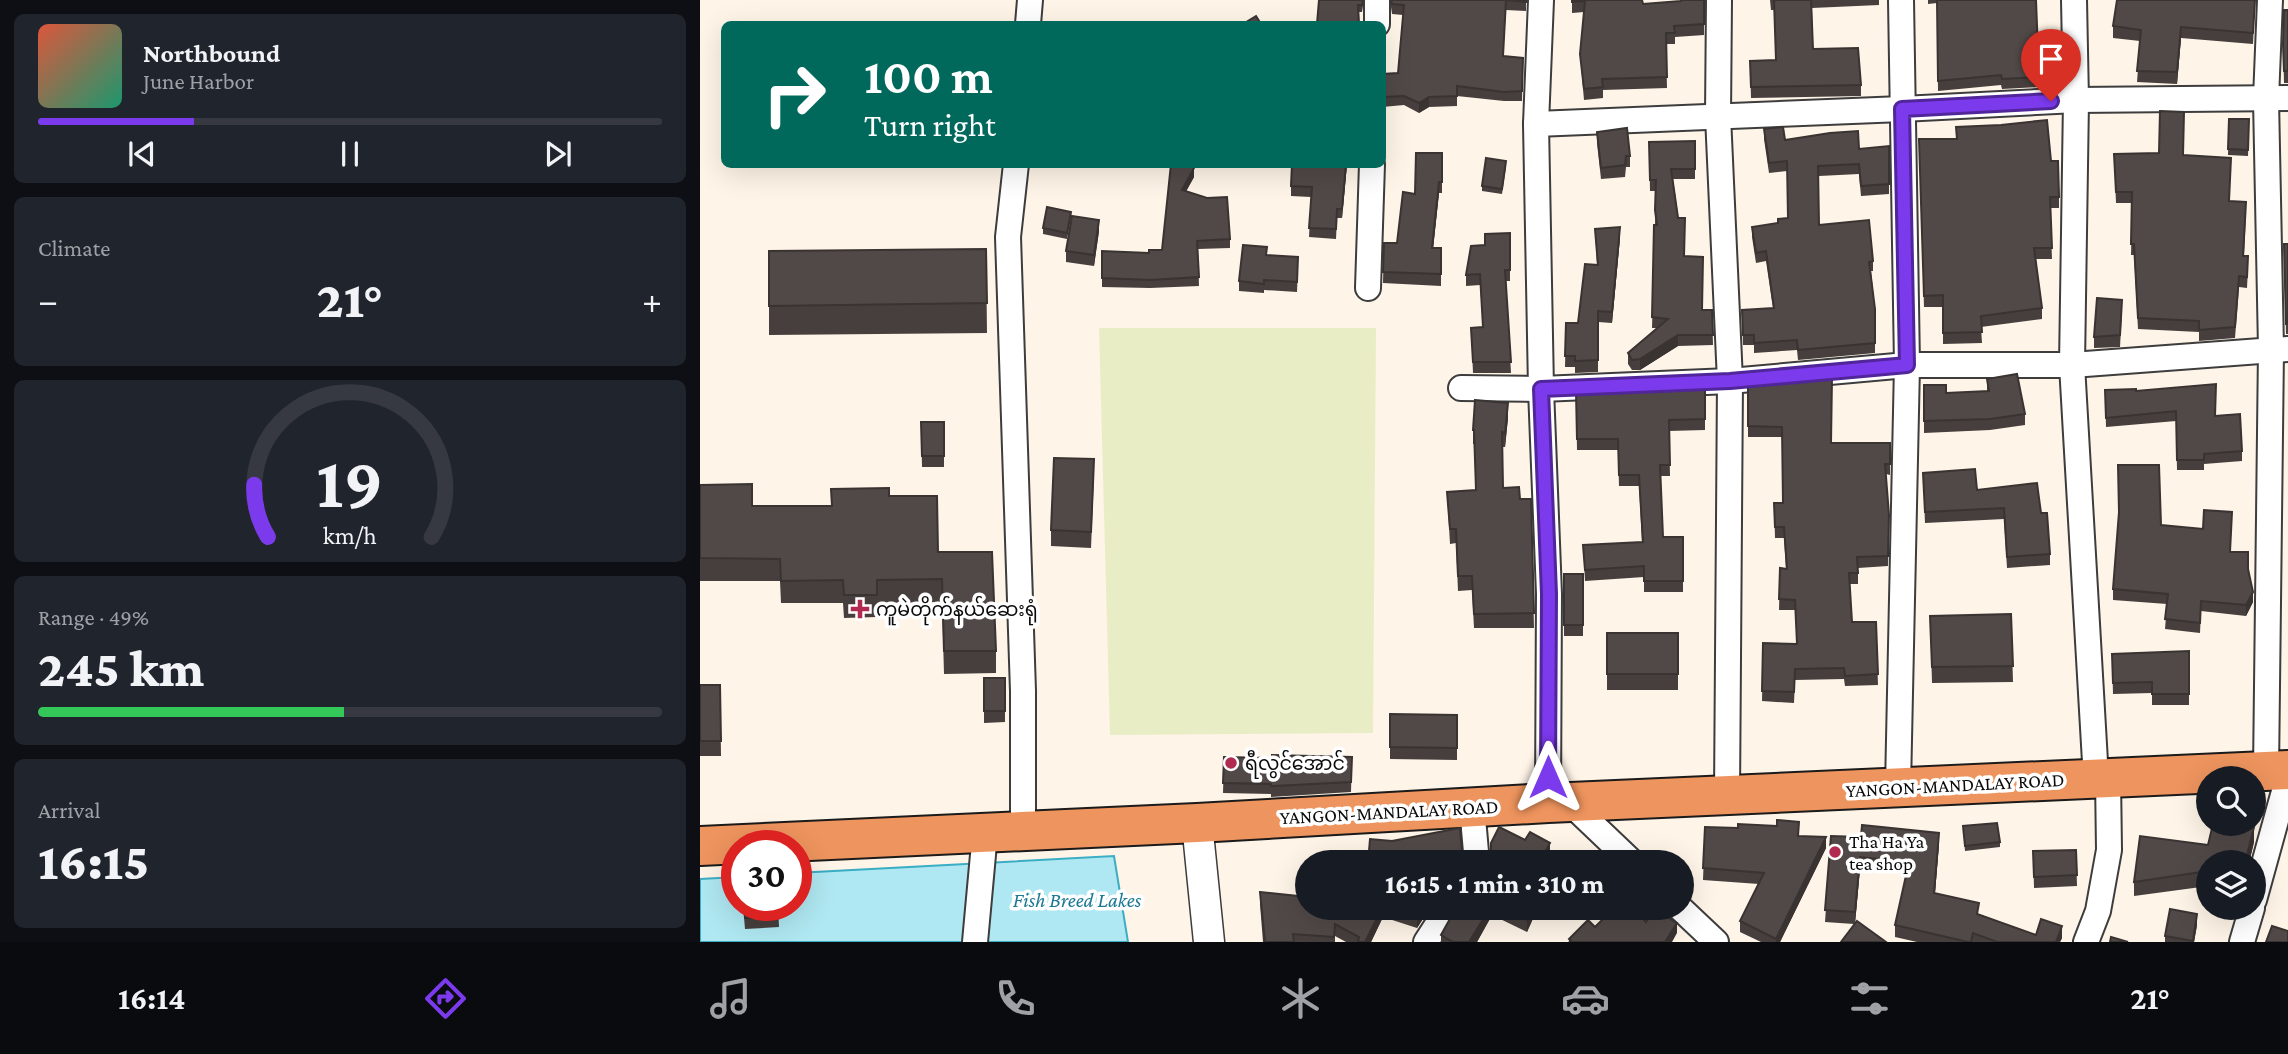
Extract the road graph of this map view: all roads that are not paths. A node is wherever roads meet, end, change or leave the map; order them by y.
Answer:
1 (1030, 0) edge
2 (1377, 0) edge
3 (1541, 0) edge
4 (1719, 0) edge
5 (1901, 0) edge
6 (2074, 0) edge
7 (2270, 0) edge
8 (1028, 21) edge
9 (1377, 21) edge
10 (2277, 98) edge
11 (2076, 100) junction
12 (1902, 109) junction
13 (1718, 116) junction
14 (1536, 124) junction
15 (1016, 168) edge
16 (1372, 168) edge
17 (1368, 288) dead end
18 (2279, 349) edge
19 (1907, 365) junction
20 (2072, 365) junction
21 (1730, 381) junction
22 (1461, 388) dead end
23 (1541, 389) junction
24 (2281, 773) edge
25 (2102, 779) junction
26 (1898, 788) junction
27 (1727, 796) junction
28 (1559, 802) junction
29 (1472, 807) junction
30 (1197, 823) junction
31 (1023, 831) junction
32 (985, 833) junction
33 (700, 846) edge
34 (1476, 850) edge
35 (1617, 850) edge
36 (2265, 850) edge
37 (1440, 920) edge
38 (1693, 920) edge
39 (2248, 920) edge
40 (975, 942) edge
41 (1209, 942) edge
42 (1426, 942) edge
43 (1716, 942) edge
44 (2086, 942) edge
45 (2242, 942) edge

1 - 8 street
2 - 9 street
3 - 14 street
4 - 13 street
5 - 12 street
6 - 11 street
7 - 10 street
10 - 11 street
10 - 18 street
11 - 12 street
11 - 20 street
12 - 13 street
12 - 19 street
13 - 14 street
13 - 21 street
14 - 23 street
15 - 31 street
16 - 17 street
18 - 20 street
18 - 24 street
19 - 20 street
19 - 21 street
19 - 26 street
20 - 25 street
21 - 23 street
21 - 27 street
22 - 23 street
23 - 28 street
24 - 25 highway, YANGON-MANDALAY ROAD
24 - 36 street
25 - 26 highway, YANGON-MANDALAY ROAD
25 - 44 street
26 - 27 highway, YANGON-MANDALAY ROAD
27 - 28 highway, YANGON-MANDALAY ROAD
28 - 29 highway, YANGON-MANDALAY ROAD
28 - 35 street
29 - 30 highway, YANGON-MANDALAY ROAD
29 - 34 street
30 - 31 highway, YANGON-MANDALAY ROAD
30 - 41 street
31 - 32 highway, YANGON-MANDALAY ROAD
32 - 33 highway, YANGON-MANDALAY ROAD
32 - 40 street
37 - 42 street
38 - 43 street
39 - 45 street

